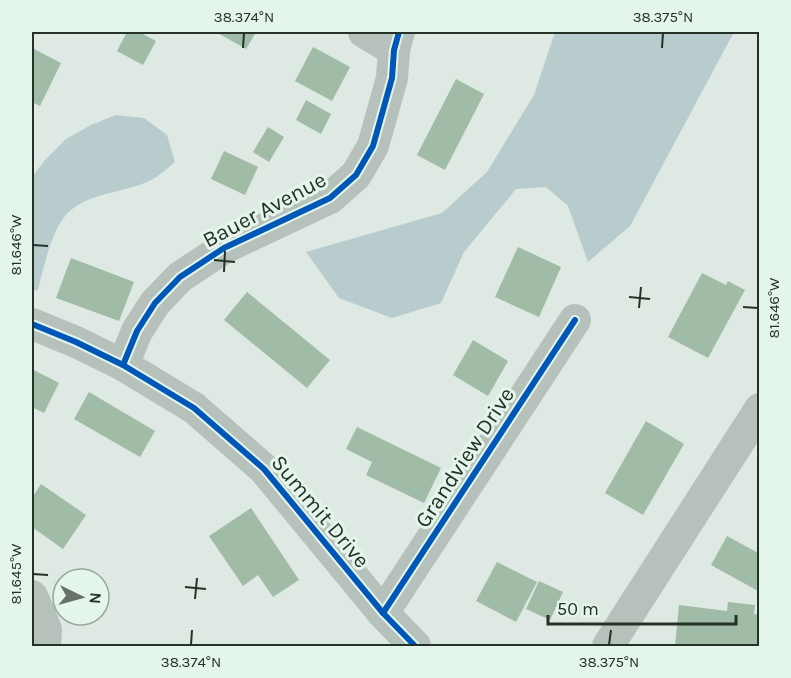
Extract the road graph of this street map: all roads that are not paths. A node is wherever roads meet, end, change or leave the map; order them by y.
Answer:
1 (364, 32) edge
2 (397, 40) edge
3 (575, 320) dead end
4 (32, 324) edge
5 (123, 365) junction
6 (759, 409) edge
7 (32, 596) edge
8 (383, 613) junction
9 (45, 646) edge
10 (415, 646) edge
11 (608, 646) edge

1 - 2 street
2 - 5 street, Bauer Avenue
3 - 8 street, Grandview Drive
4 - 5 street, Summit Drive
5 - 8 street, Summit Drive
6 - 11 street
7 - 9 street
8 - 10 street, Summit Drive

